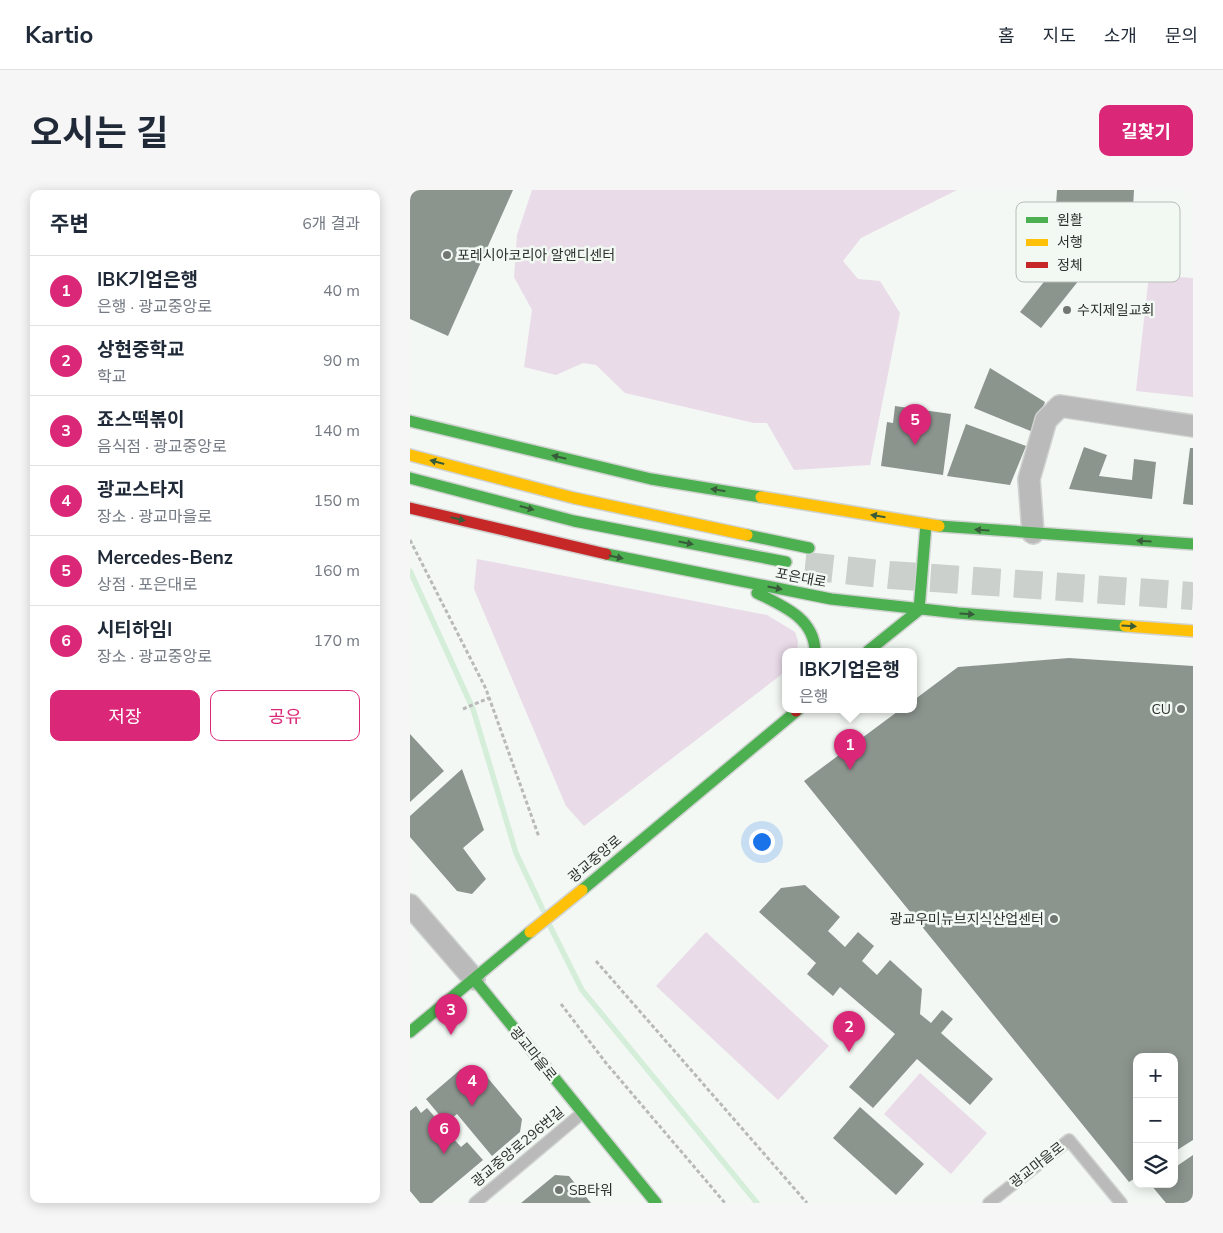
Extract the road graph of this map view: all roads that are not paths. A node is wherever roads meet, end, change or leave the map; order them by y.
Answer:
1 (410, 421) edge
2 (1193, 426) edge
3 (414, 456) edge
4 (411, 478) edge
5 (410, 508) edge
6 (926, 524) junction
7 (1033, 533) junction
8 (1193, 544) edge
9 (809, 548) dead end
10 (795, 564) tunnel mouth
11 (726, 578) junction
12 (919, 610) junction
13 (1193, 631) edge
14 (815, 648) edge
15 (872, 648) edge
16 (793, 713) edge
17 (410, 905) edge
18 (474, 979) junction
19 (410, 1032) edge
20 (581, 1114) junction
21 (475, 1203) edge
22 (656, 1203) edge
23 (989, 1203) edge
24 (1121, 1203) edge

6 -> 1 main road
2 - 7 street
9 -> 3 main road
4 -> 10 main road, 포은대로
5 -> 11 main road, 포은대로
7 -> 6 main road
6 - 12 main road
8 -> 7 main road
11 -> 12 main road, 포은대로
11 - 14 main road
12 -> 13 main road, 포은대로
12 - 15 main road
16 - 18 main road, 광교중앙로, bridge
17 - 18 street, 광교마을로
18 - 19 main road, 광교중앙로
18 - 20 main road, 광교마을로
20 - 21 lane, 광교중앙로296번길
20 - 22 main road, 광교마을로
23 - 24 lane, 광교마을로

